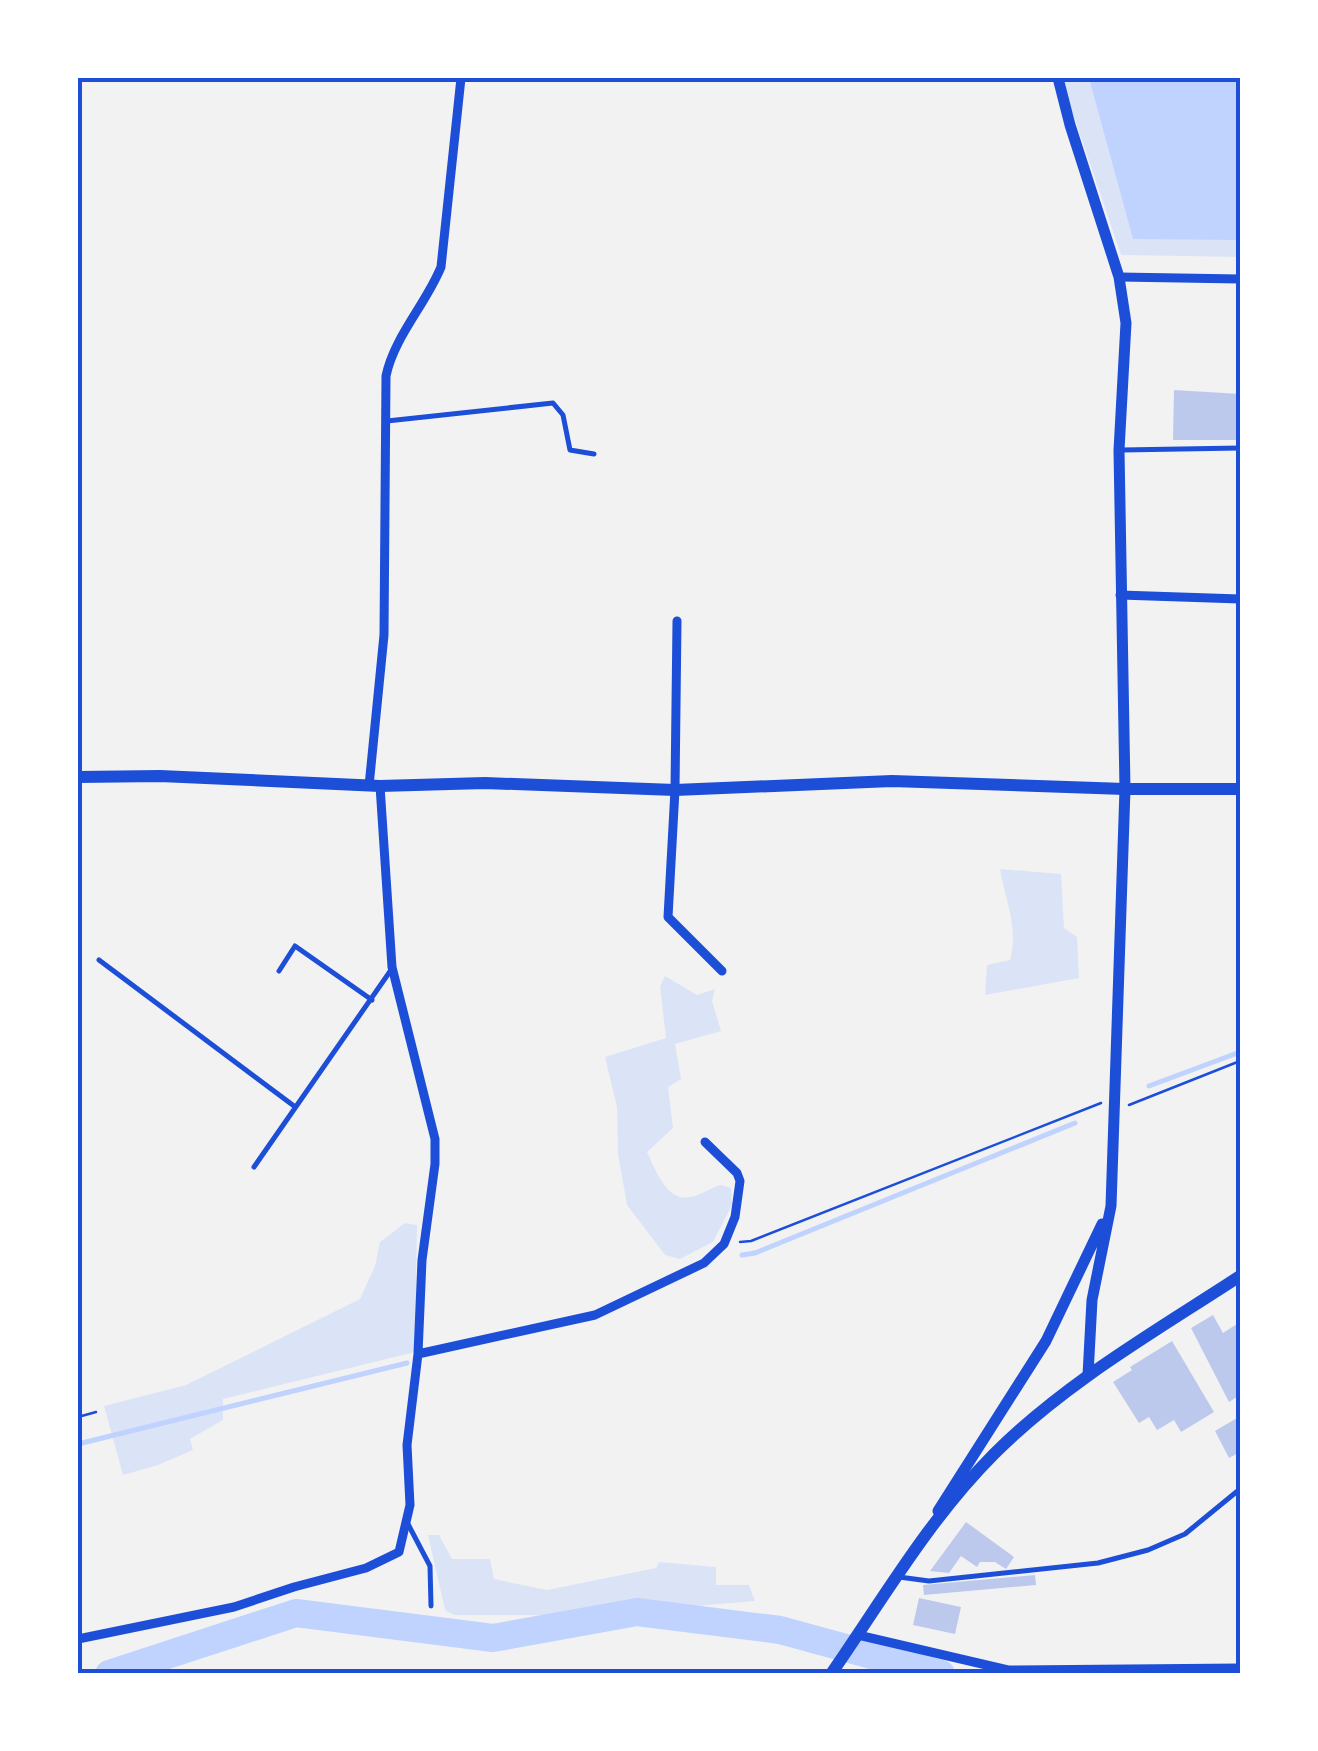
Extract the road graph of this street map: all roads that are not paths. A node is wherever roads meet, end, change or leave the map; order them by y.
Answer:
1 (461, 78) edge
2 (1058, 78) edge
3 (1120, 277) junction
4 (1240, 279) edge
5 (384, 421) junction
6 (1240, 448) edge
7 (1119, 450) junction
8 (594, 454) dead end
9 (1120, 595) junction
10 (1240, 598) edge
11 (678, 620) dead end
12 (78, 778) edge
13 (374, 786) junction
14 (675, 790) junction
15 (1125, 790) junction
16 (1240, 790) edge
17 (99, 960) dead end
18 (392, 967) junction
19 (722, 970) dead end
20 (279, 971) dead end
21 (372, 1000) junction
22 (294, 1106) junction
23 (705, 1142) dead end
24 (254, 1167) dead end
25 (1111, 1206) junction
26 (1240, 1276) edge
27 (418, 1354) junction
28 (1088, 1376) junction
29 (1240, 1489) edge
30 (408, 1524) junction
31 (910, 1554) junction
32 (896, 1576) junction
33 (431, 1606) dead end
34 (858, 1636) junction
35 (78, 1639) edge
36 (1240, 1668) edge
37 (831, 1674) edge

1 - 5 street
2 - 3 street
3 - 4 street
3 - 7 street
5 - 8 lane
5 - 13 street
6 - 7 lane
7 - 9 street
9 - 10 street
9 - 15 street
11 - 14 street
12 - 13 main road
13 - 14 main road
13 - 18 street
14 - 15 main road
14 - 19 street
15 - 16 main road
15 - 25 street
17 - 22 lane
18 - 21 lane
18 - 27 street
20 - 21 lane
21 - 22 lane
22 - 24 lane
23 - 27 street
25 - 28 street
25 - 31 street
26 - 28 main road
27 - 30 street
28 - 31 main road
29 - 32 lane
30 - 33 lane
30 - 35 street
31 - 32 main road
32 - 34 main road
34 - 36 street
34 - 37 main road

